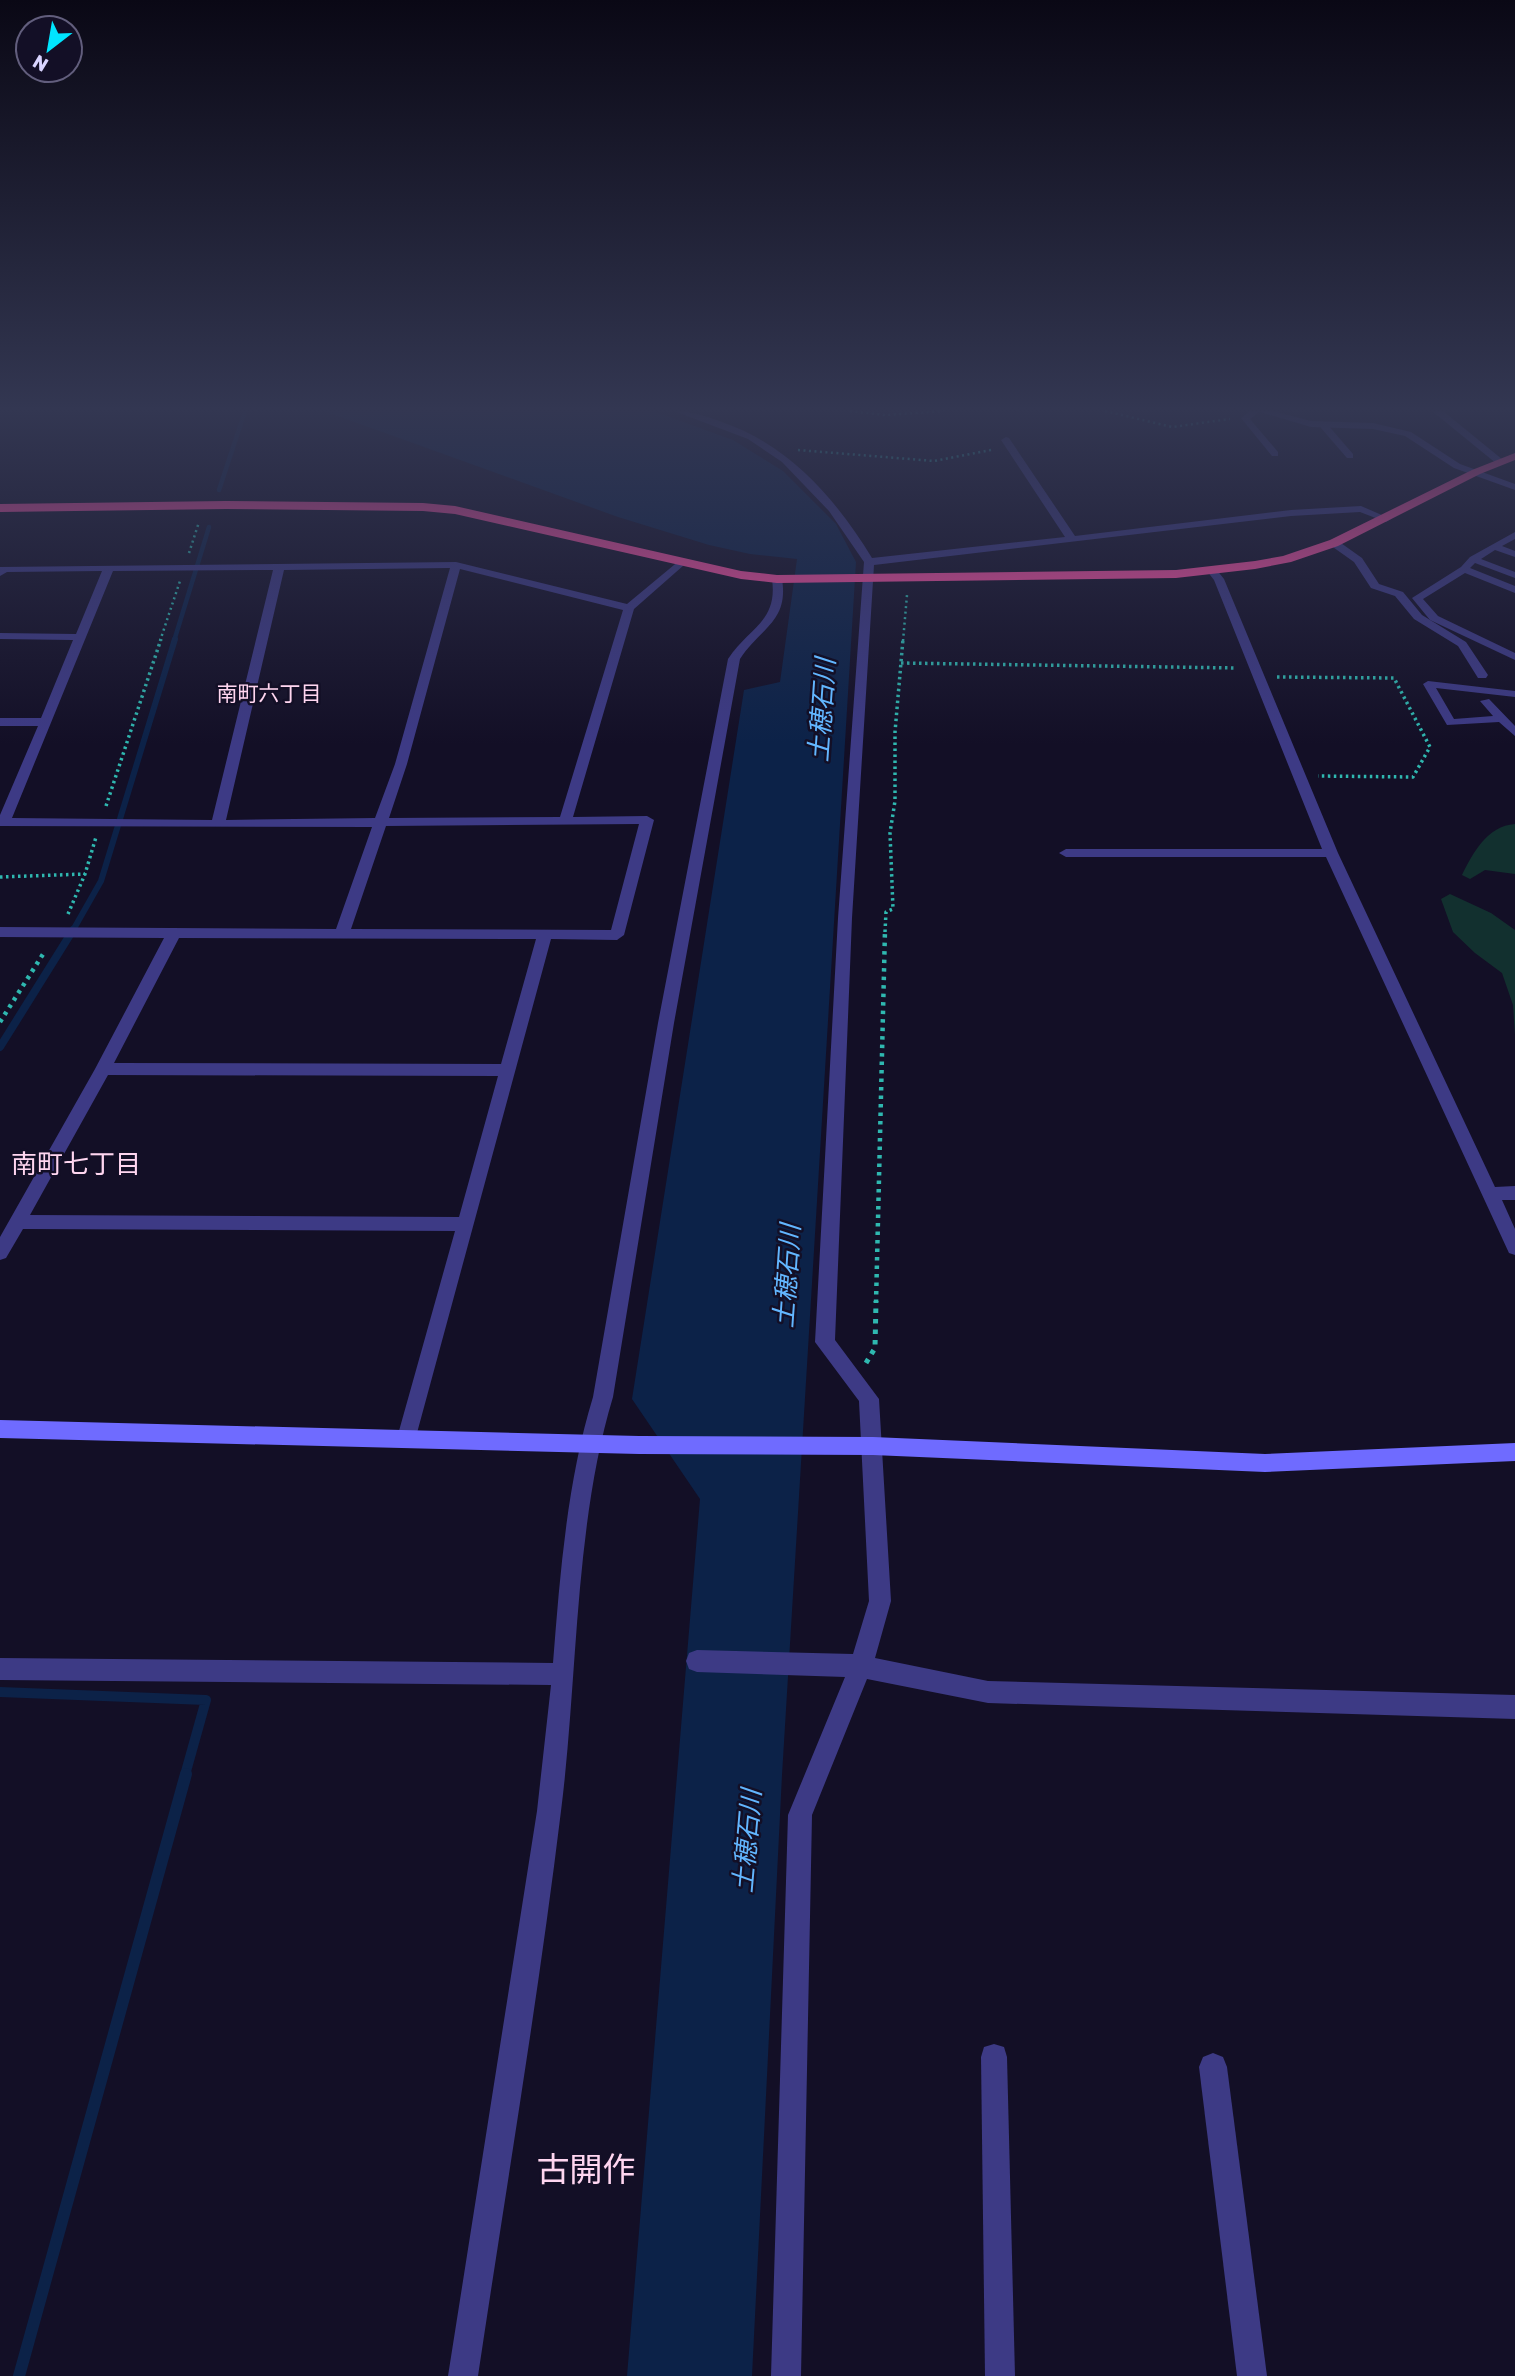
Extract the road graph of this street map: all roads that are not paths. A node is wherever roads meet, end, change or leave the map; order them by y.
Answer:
1 (502, 522) edge
2 (843, 522) edge
3 (1060, 522) edge
4 (1230, 522) edge
5 (1380, 522) edge
6 (1515, 535) edge
7 (1072, 540) junction
8 (1334, 543) junction
9 (1495, 547) junction
10 (1515, 554) edge
11 (1473, 559) junction
12 (680, 563) junction
13 (456, 565) junction
14 (279, 566) junction
15 (108, 568) junction
16 (1464, 569) junction
17 (1212, 571) junction
18 (0, 573) edge
19 (866, 573) junction
20 (1515, 575) edge
21 (782, 578) junction
22 (1515, 590) edge
23 (629, 608) junction
24 (0, 636) edge
25 (78, 637) junction
26 (1515, 657) edge
27 (1482, 675) dead end
28 (1515, 694) edge
29 (1485, 701) dead end
30 (1500, 719) junction
31 (0, 722) edge
32 (44, 722) junction
33 (1515, 733) edge
34 (380, 821) junction
35 (565, 821) junction
36 (2, 822) edge
37 (218, 824) junction
38 (1066, 853) dead end
39 (1331, 853) junction
40 (175, 931) junction
41 (0, 932) edge
42 (342, 934) junction
43 (545, 934) junction
44 (103, 1069) junction
45 (508, 1070) junction
46 (1515, 1193) edge
47 (1489, 1194) junction
48 (18, 1222) junction
49 (467, 1224) junction
50 (1515, 1248) edge
51 (0, 1254) edge
52 (0, 1429) edge
53 (407, 1438) junction
54 (589, 1443) junction
55 (873, 1446) junction
56 (1515, 1451) edge
57 (696, 1661) dead end
58 (862, 1666) junction
59 (0, 1669) edge
60 (564, 1674) junction
61 (1515, 1707) edge
62 (994, 2057) dead end
63 (1213, 2067) dead end
64 (463, 2376) edge
65 (786, 2376) edge
66 (1000, 2376) edge
67 (1252, 2376) edge

1 - 12 highway
2 - 19 street
3 - 7 street
4 - 7 street
5 - 8 highway
6 - 9 lane
7 - 19 street
8 - 17 highway
8 - 27 street
9 - 10 lane
9 - 11 lane
11 - 16 lane
11 - 20 lane
12 - 21 highway
12 - 23 street
13 - 14 street
13 - 23 street
13 - 34 street
14 - 15 street
14 - 37 street
15 - 18 street
15 - 25 street
16 - 22 lane
16 - 26 lane
17 - 19 highway
17 - 39 street
19 - 21 highway
19 - 55 street
21 - 54 street
23 - 35 street
24 - 25 street
25 - 32 street
28 - 30 lane
29 - 30 lane
30 - 33 lane
31 - 32 street
32 - 36 street
34 - 35 street
34 - 37 street
34 - 42 street
35 - 43 street
36 - 37 street
38 - 39 street
39 - 47 street
40 - 41 street
40 - 42 street
40 - 44 street
42 - 43 street
43 - 45 street
44 - 45 street
44 - 48 street
45 - 49 street
46 - 47 street
47 - 50 street
48 - 49 street
48 - 51 street
49 - 53 street
52 - 53 street
53 - 54 street
54 - 55 street
54 - 60 street
55 - 56 street
55 - 58 street
57 - 58 street
58 - 61 street
58 - 65 street
59 - 60 street
60 - 64 street
62 - 66 street
63 - 67 street

